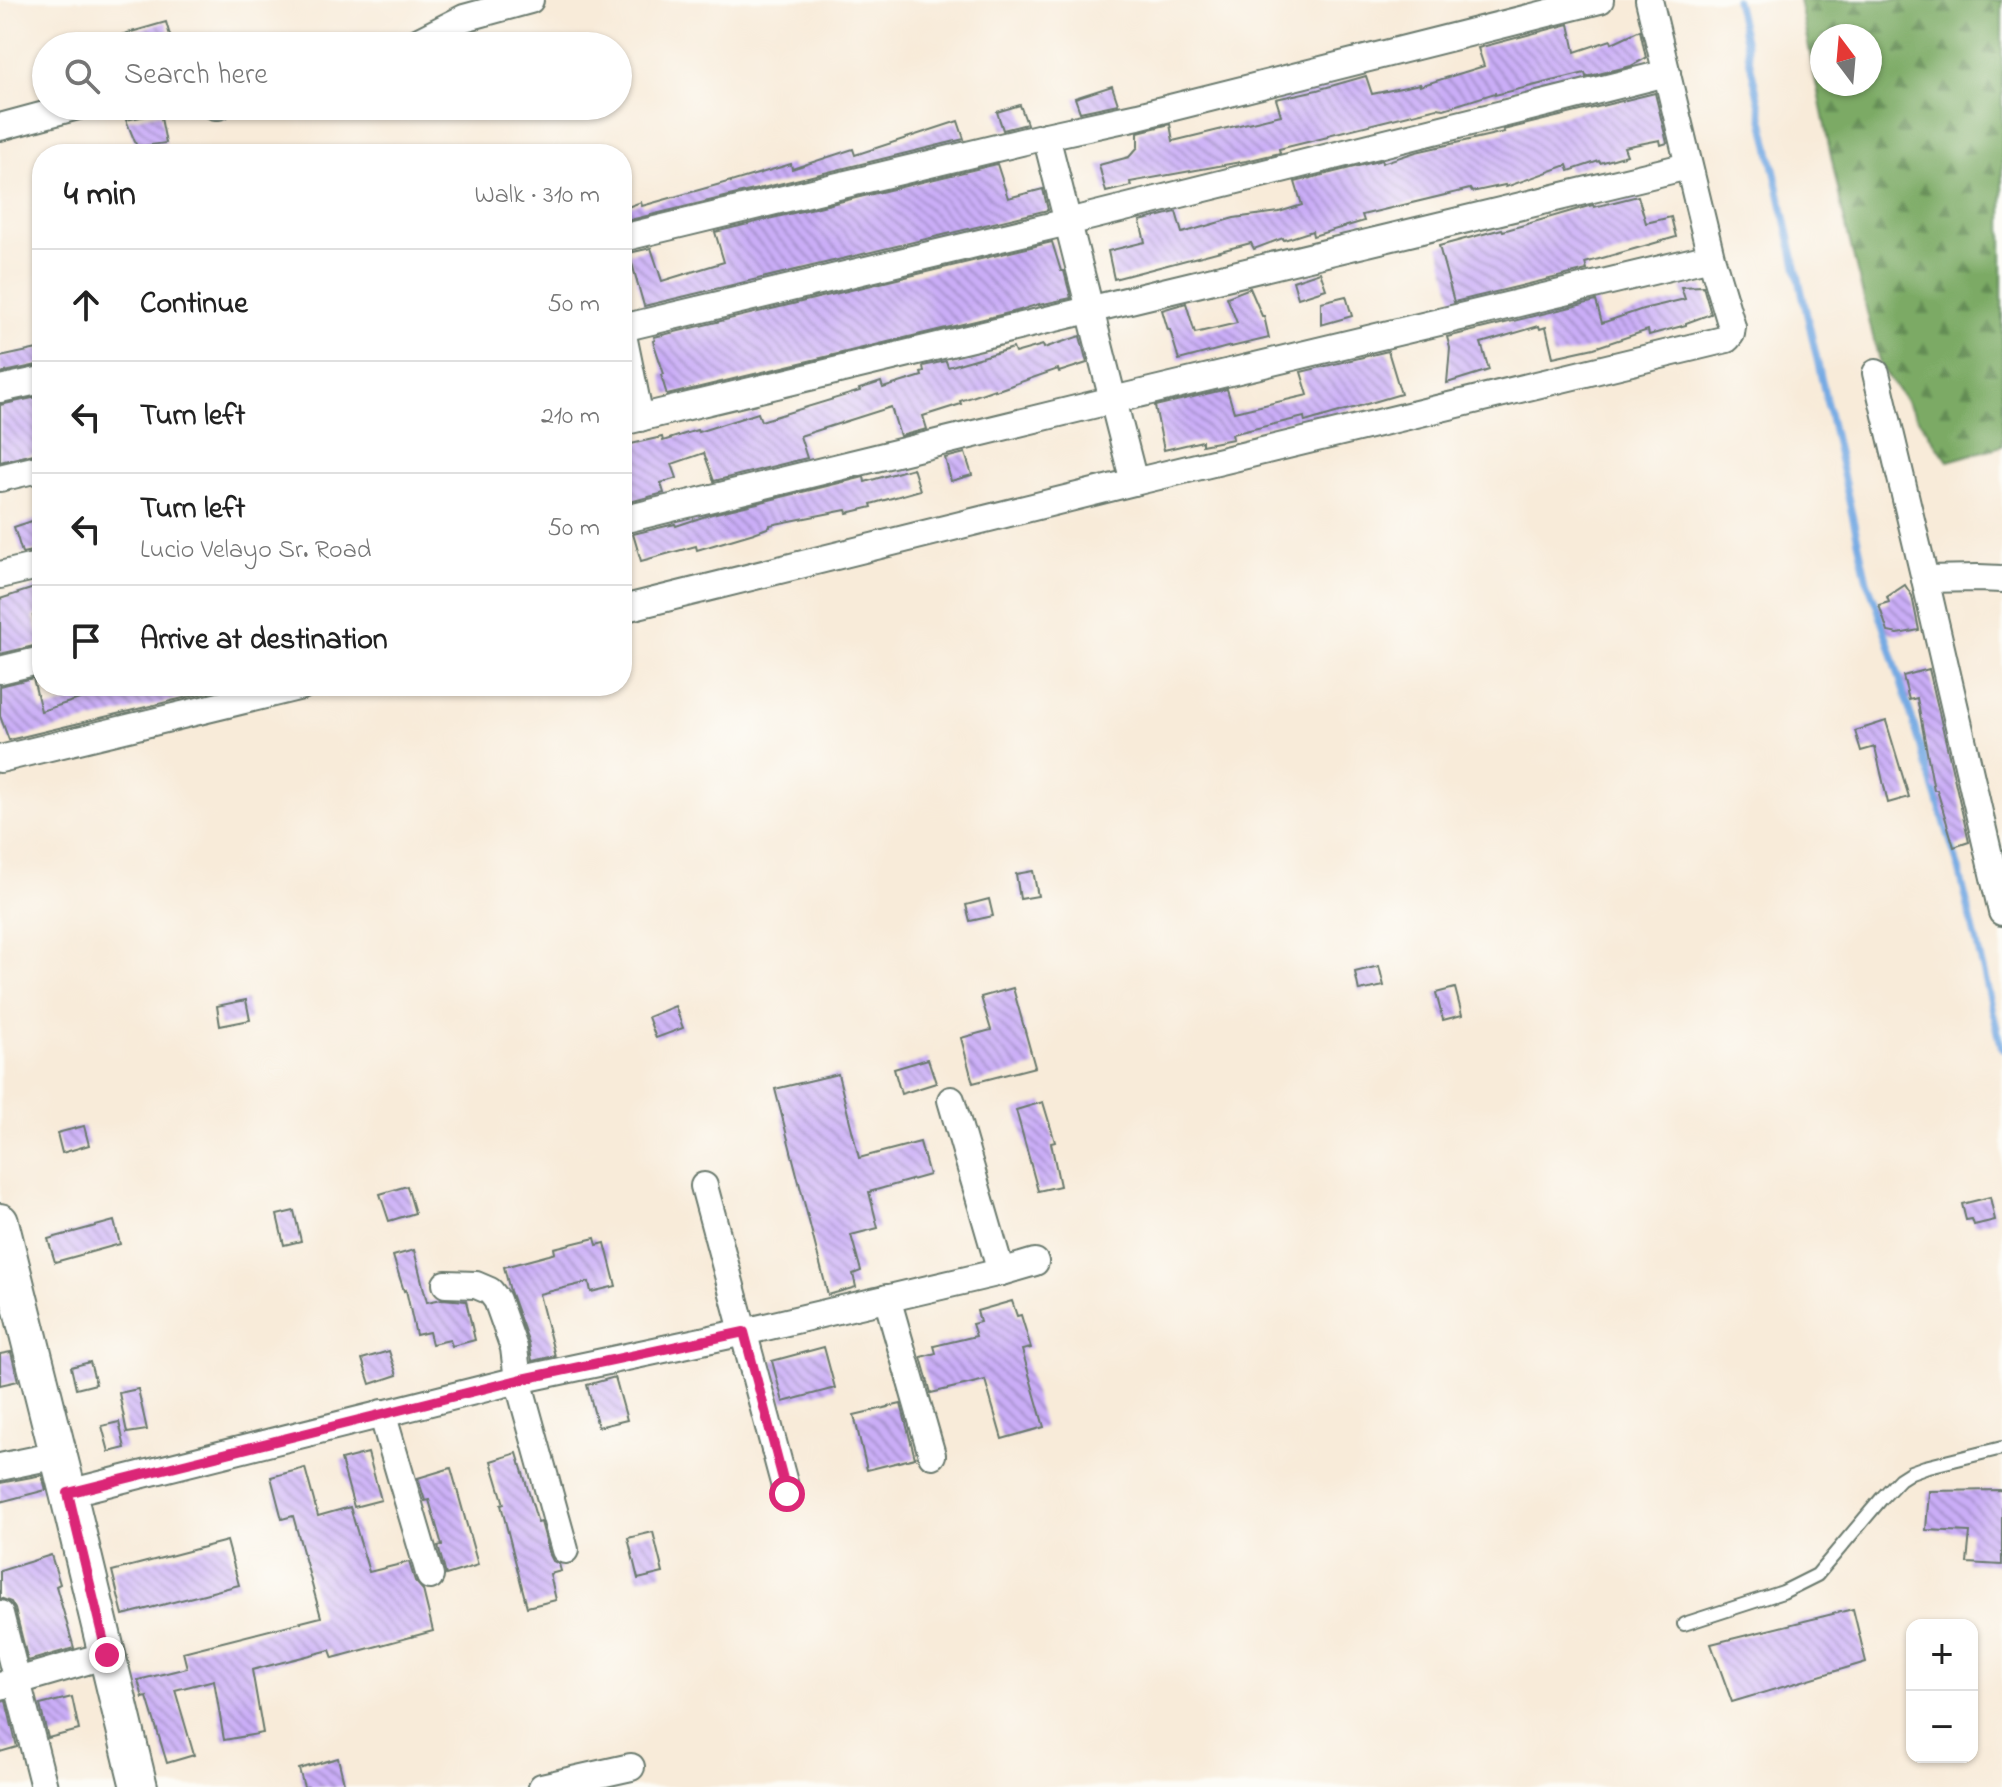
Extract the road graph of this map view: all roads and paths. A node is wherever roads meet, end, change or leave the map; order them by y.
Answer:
1 (530, 0) edge
2 (1600, 0) edge
3 (1649, 0) edge
4 (436, 32) edge
5 (1667, 73) junction
6 (32, 118) edge
7 (0, 127) edge
8 (1046, 136) junction
9 (1688, 166) junction
10 (1068, 222) junction
11 (632, 236) edge
12 (1711, 257) junction
13 (1091, 310) junction
14 (632, 327) edge
15 (1876, 373) dead end
16 (32, 382) edge
17 (0, 389) edge
18 (1113, 400) junction
19 (632, 420) edge
20 (32, 470) edge
21 (0, 478) edge
22 (1134, 482) junction
23 (632, 518) edge
24 (32, 567) edge
25 (0, 575) edge
26 (1925, 579) junction
27 (2002, 579) edge
28 (632, 607) edge
29 (32, 662) edge
30 (0, 670) edge
31 (261, 696) edge
32 (0, 759) edge
33 (2002, 912) edge
34 (951, 1100) dead end
35 (704, 1186) dead end
36 (0, 1222) edge
37 (1035, 1262) dead end
38 (1001, 1272) junction
39 (446, 1284) dead end
40 (887, 1298) junction
41 (744, 1332) junction
42 (518, 1380) junction
43 (382, 1413) junction
44 (2002, 1448) edge
45 (58, 1455) junction
46 (932, 1455) dead end
47 (0, 1467) edge
48 (68, 1493) junction
49 (787, 1494) dead end
50 (565, 1550) dead end
51 (430, 1576) dead end
52 (0, 1614) edge
53 (1684, 1624) dead end
54 (107, 1655) junction
55 (9, 1683) edge
56 (631, 1767) dead end
57 (44, 1787) edge
58 (139, 1787) edge
59 (542, 1787) edge

1 - 4 street
2 - 8 street
3 - 5 street
5 - 9 street
5 - 10 street
6 - 7 street
8 - 10 street
8 - 11 street
9 - 12 street
9 - 13 street
10 - 13 street
10 - 14 street
12 - 18 street
12 - 22 street
13 - 18 street
13 - 19 street
15 - 26 street
16 - 17 street
18 - 22 street
18 - 23 street
20 - 21 street
22 - 28 street
24 - 25 street
26 - 27 street
26 - 33 street
29 - 30 street
31 - 32 street
34 - 38 street
35 - 41 street
36 - 45 main road
37 - 38 street
38 - 40 street
39 - 42 street
40 - 41 street
40 - 46 street
41 - 42 street
41 - 49 street
42 - 43 street
42 - 50 street
43 - 48 street
43 - 51 street
44 - 53 lane
45 - 47 street
45 - 48 main road
48 - 54 main road
52 - 55 street
54 - 55 street
54 - 58 main road
55 - 57 street
56 - 59 street

